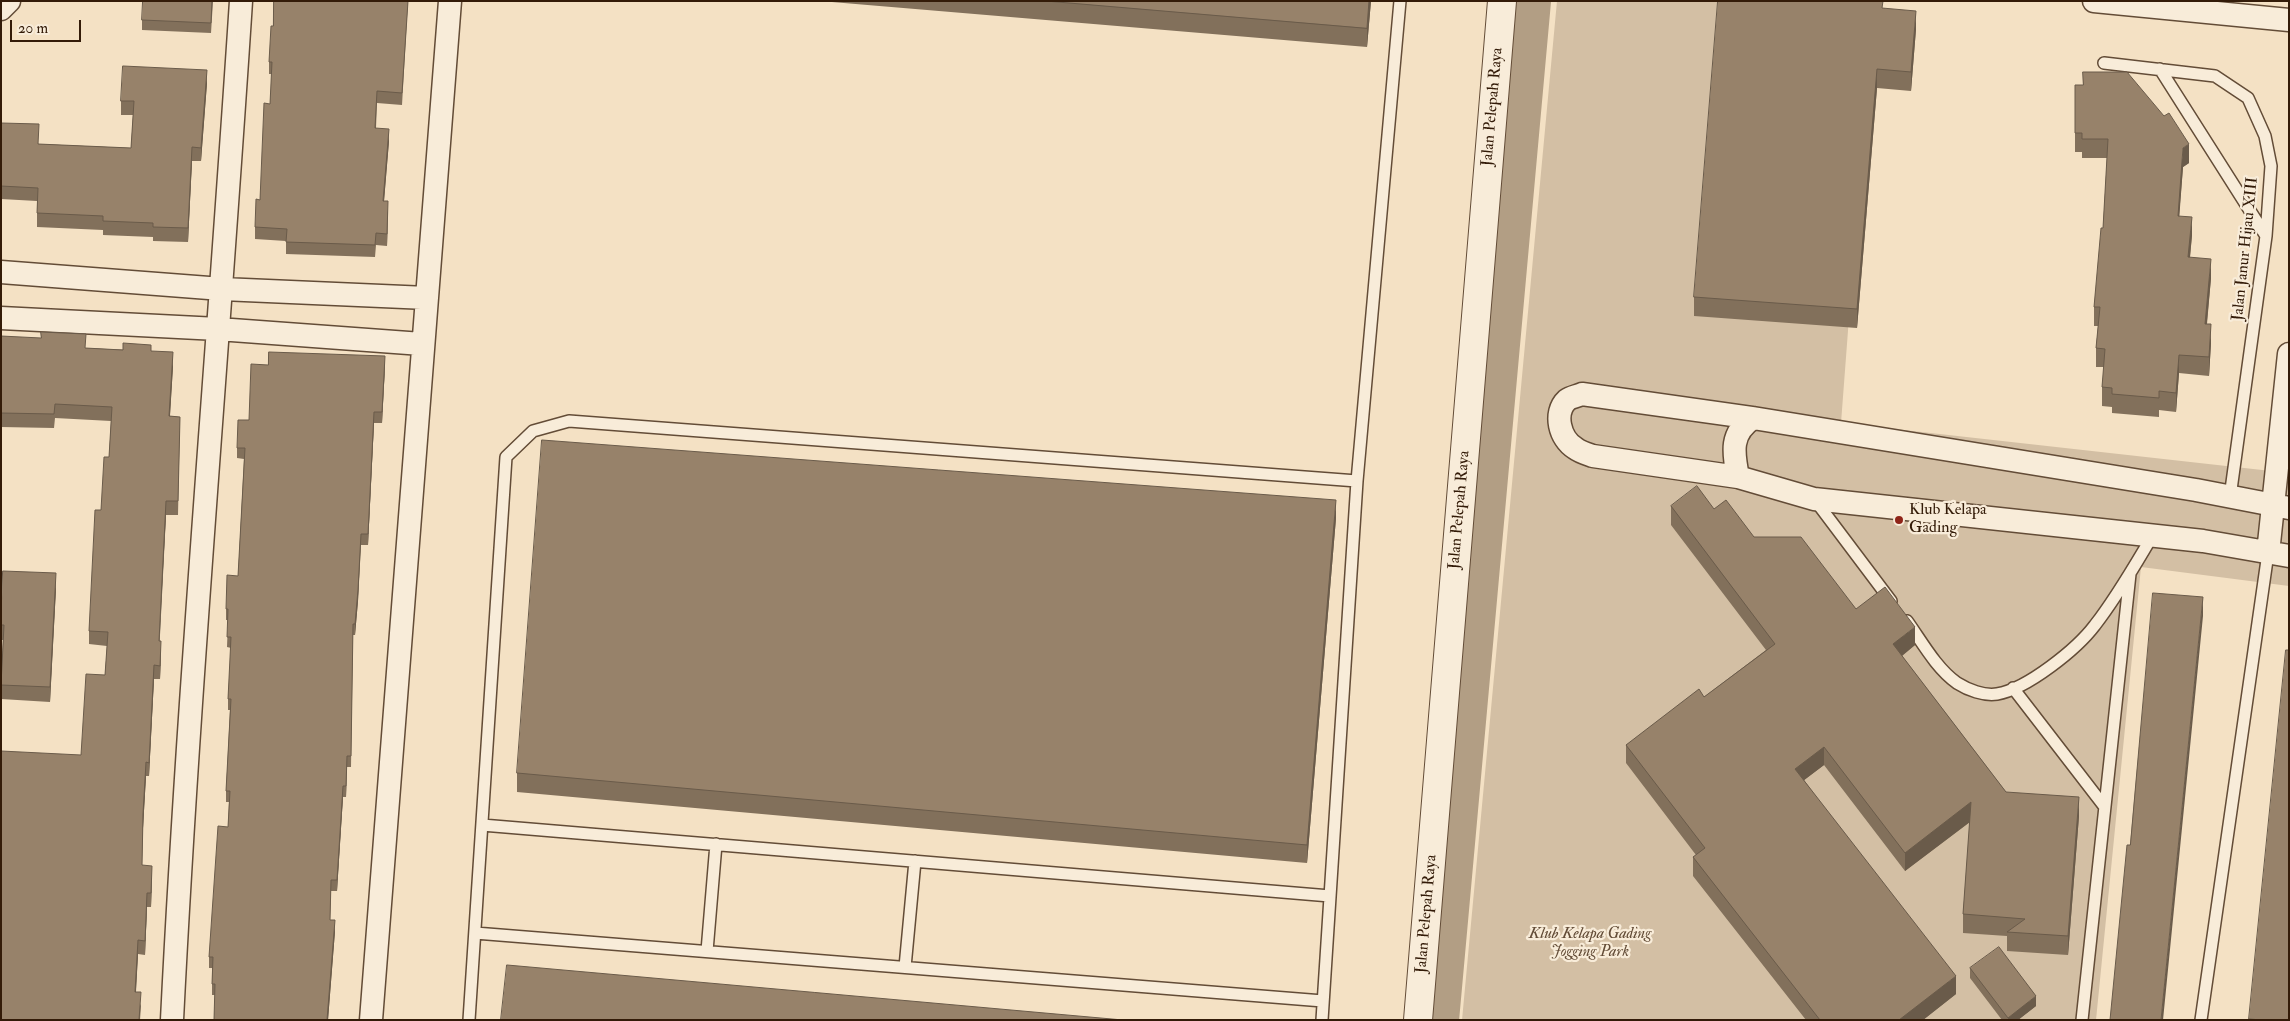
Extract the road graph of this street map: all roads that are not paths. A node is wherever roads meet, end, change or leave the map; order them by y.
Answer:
1 (9, 1) edge
2 (241, 1) edge
3 (450, 1) edge
4 (1400, 1) edge
5 (1502, 1) edge
6 (2094, 1) edge
7 (1, 9) edge
8 (2289, 20) edge
9 (2104, 63) dead end
10 (2160, 69) junction
11 (2266, 236) junction
12 (1, 272) edge
13 (222, 289) junction
14 (427, 298) junction
15 (1, 318) edge
16 (218, 329) junction
17 (422, 344) junction
18 (2289, 354) edge
19 (1753, 418) junction
20 (1738, 477) junction
21 (1357, 481) junction
22 (2230, 497) junction
23 (1814, 499) junction
24 (2281, 507) edge
25 (2154, 535) junction
26 (2278, 555) edge
27 (2130, 573) junction
28 (2013, 688) junction
29 (2104, 806) junction
30 (482, 825) junction
31 (716, 844) junction
32 (914, 861) junction
33 (1330, 896) junction
34 (475, 933) junction
35 (707, 951) junction
36 (905, 967) junction
37 (1323, 1001) junction
38 (172, 1020) edge
39 (371, 1020) edge
40 (469, 1020) edge
41 (1322, 1020) edge
42 (1418, 1020) edge
43 (2082, 1020) edge
44 (2201, 1020) edge

1 - 7 street
2 - 13 street
3 - 14 street
4 - 21 lane
5 - 42 street, Jalan Pelepah Raya
6 - 8 street
9 - 10 lane, Jalan Janur Hijau XIII
10 - 11 lane
10 - 11 lane, Jalan Janur Hijau XIII
11 - 22 lane, Jalan Janur Hijau XIII
12 - 13 street
13 - 14 street
13 - 16 street
14 - 17 street
15 - 16 street
16 - 17 street
16 - 38 street
17 - 39 street
18 - 24 street
19 - 20 street
19 - 20 street
19 - 22 street
20 - 23 street
21 - 30 lane
21 - 33 lane
22 - 24 street
23 - 25 street
23 - 28 lane
24 - 26 street
25 - 26 street
25 - 27 lane
26 - 44 lane
27 - 28 lane
27 - 29 lane
28 - 29 lane
29 - 43 lane
30 - 31 lane
30 - 34 lane
31 - 32 lane
31 - 35 lane
32 - 33 lane
32 - 36 lane
33 - 37 lane
34 - 35 lane
34 - 40 lane
35 - 36 lane
36 - 37 lane
37 - 41 lane

